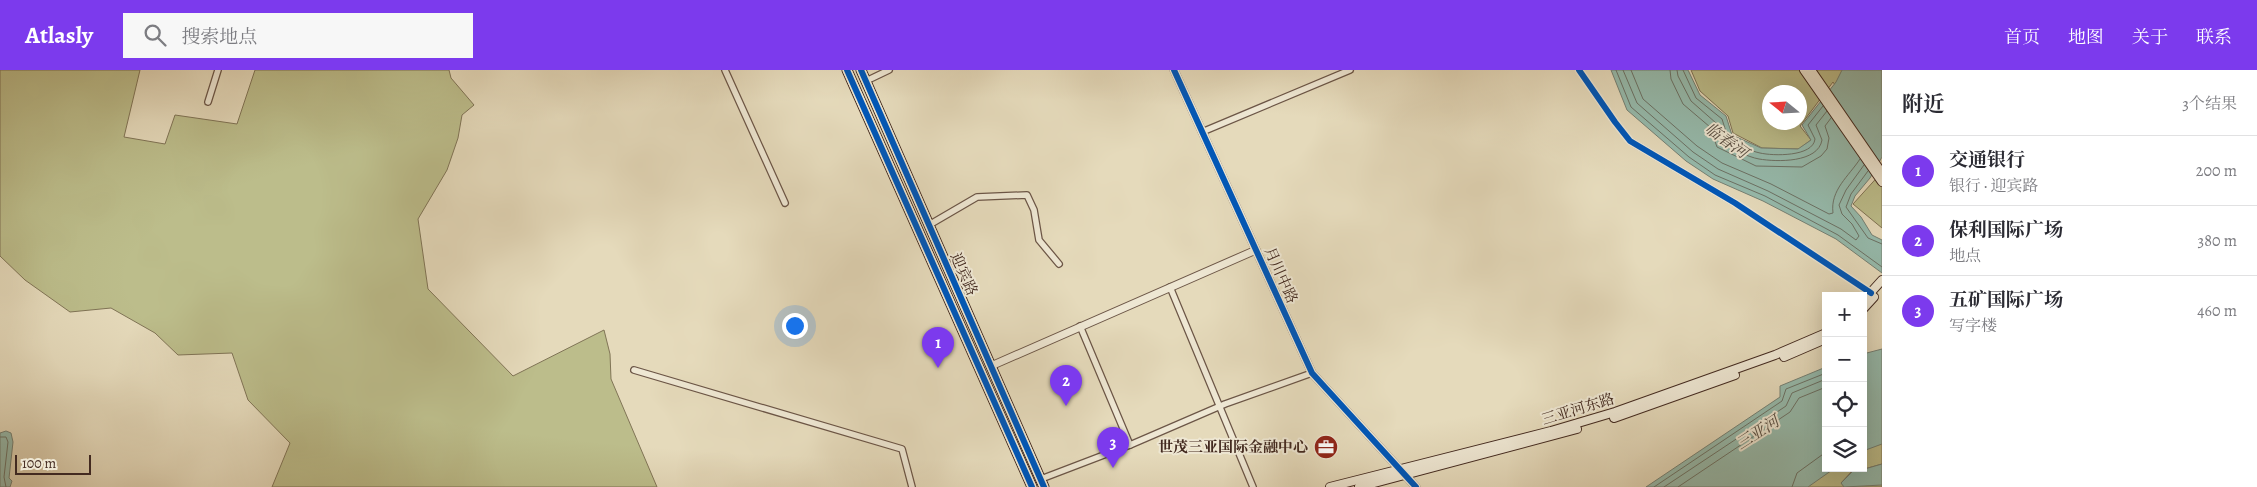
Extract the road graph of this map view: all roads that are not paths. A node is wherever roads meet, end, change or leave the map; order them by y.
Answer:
1 (218, 70) edge
2 (725, 70) edge
3 (847, 70) edge
4 (861, 70) edge
5 (888, 70) edge
6 (1174, 70) edge
7 (1350, 70) edge
8 (1579, 70) edge
9 (1804, 70) edge
10 (1811, 70) edge
11 (866, 81) junction
12 (1817, 85) junction
13 (208, 102) dead end
14 (1202, 132) junction
15 (1882, 173) edge
16 (1882, 182) edge
17 (785, 203) dead end
18 (929, 225) junction
19 (1256, 250) junction
20 (1060, 264) dead end
21 (1882, 280) edge
22 (1170, 287) junction
23 (1877, 290) edge
24 (1867, 298) edge
25 (1867, 304) edge
26 (1080, 326) junction
27 (1822, 335) edge
28 (1822, 341) edge
29 (991, 366) junction
30 (634, 370) dead end
31 (1312, 373) junction
32 (1220, 406) junction
33 (1130, 445) junction
34 (1398, 468) junction
35 (1406, 475) junction
36 (1042, 483) edge
37 (912, 487) edge
38 (1032, 487) edge
39 (1253, 487) edge
40 (1330, 487) edge
41 (1359, 487) edge
42 (1416, 487) edge

1 - 13 street
2 - 17 street
3 - 38 highway, 迎宾路
4 - 11 highway, 迎宾路
5 - 11 street
6 - 14 street, 月川中路
7 - 14 street
8 - 23 street
9 - 12 main road
10 - 12 main road
11 - 18 highway, 迎宾路
12 - 15 main road
12 - 16 main road
14 - 19 street, 月川中路
18 - 20 street
18 - 29 highway, 迎宾路
19 - 22 street
19 - 31 street, 月川中路
21 - 23 main road
22 - 26 street
22 - 32 street
23 - 24 main road
23 - 25 main road
26 - 29 street
26 - 33 street
27 - 34 main road, 三亚河东路
28 - 35 main road, 三亚河东路
29 - 36 highway, 迎宾路
30 - 37 street
31 - 32 street
31 - 34 street, 月川中路
32 - 33 street
32 - 39 street
33 - 36 street
34 - 35 street, 月川中路
34 - 40 main road, 三亚河东路
35 - 41 main road, 三亚河东路
35 - 42 street, 月川中路

